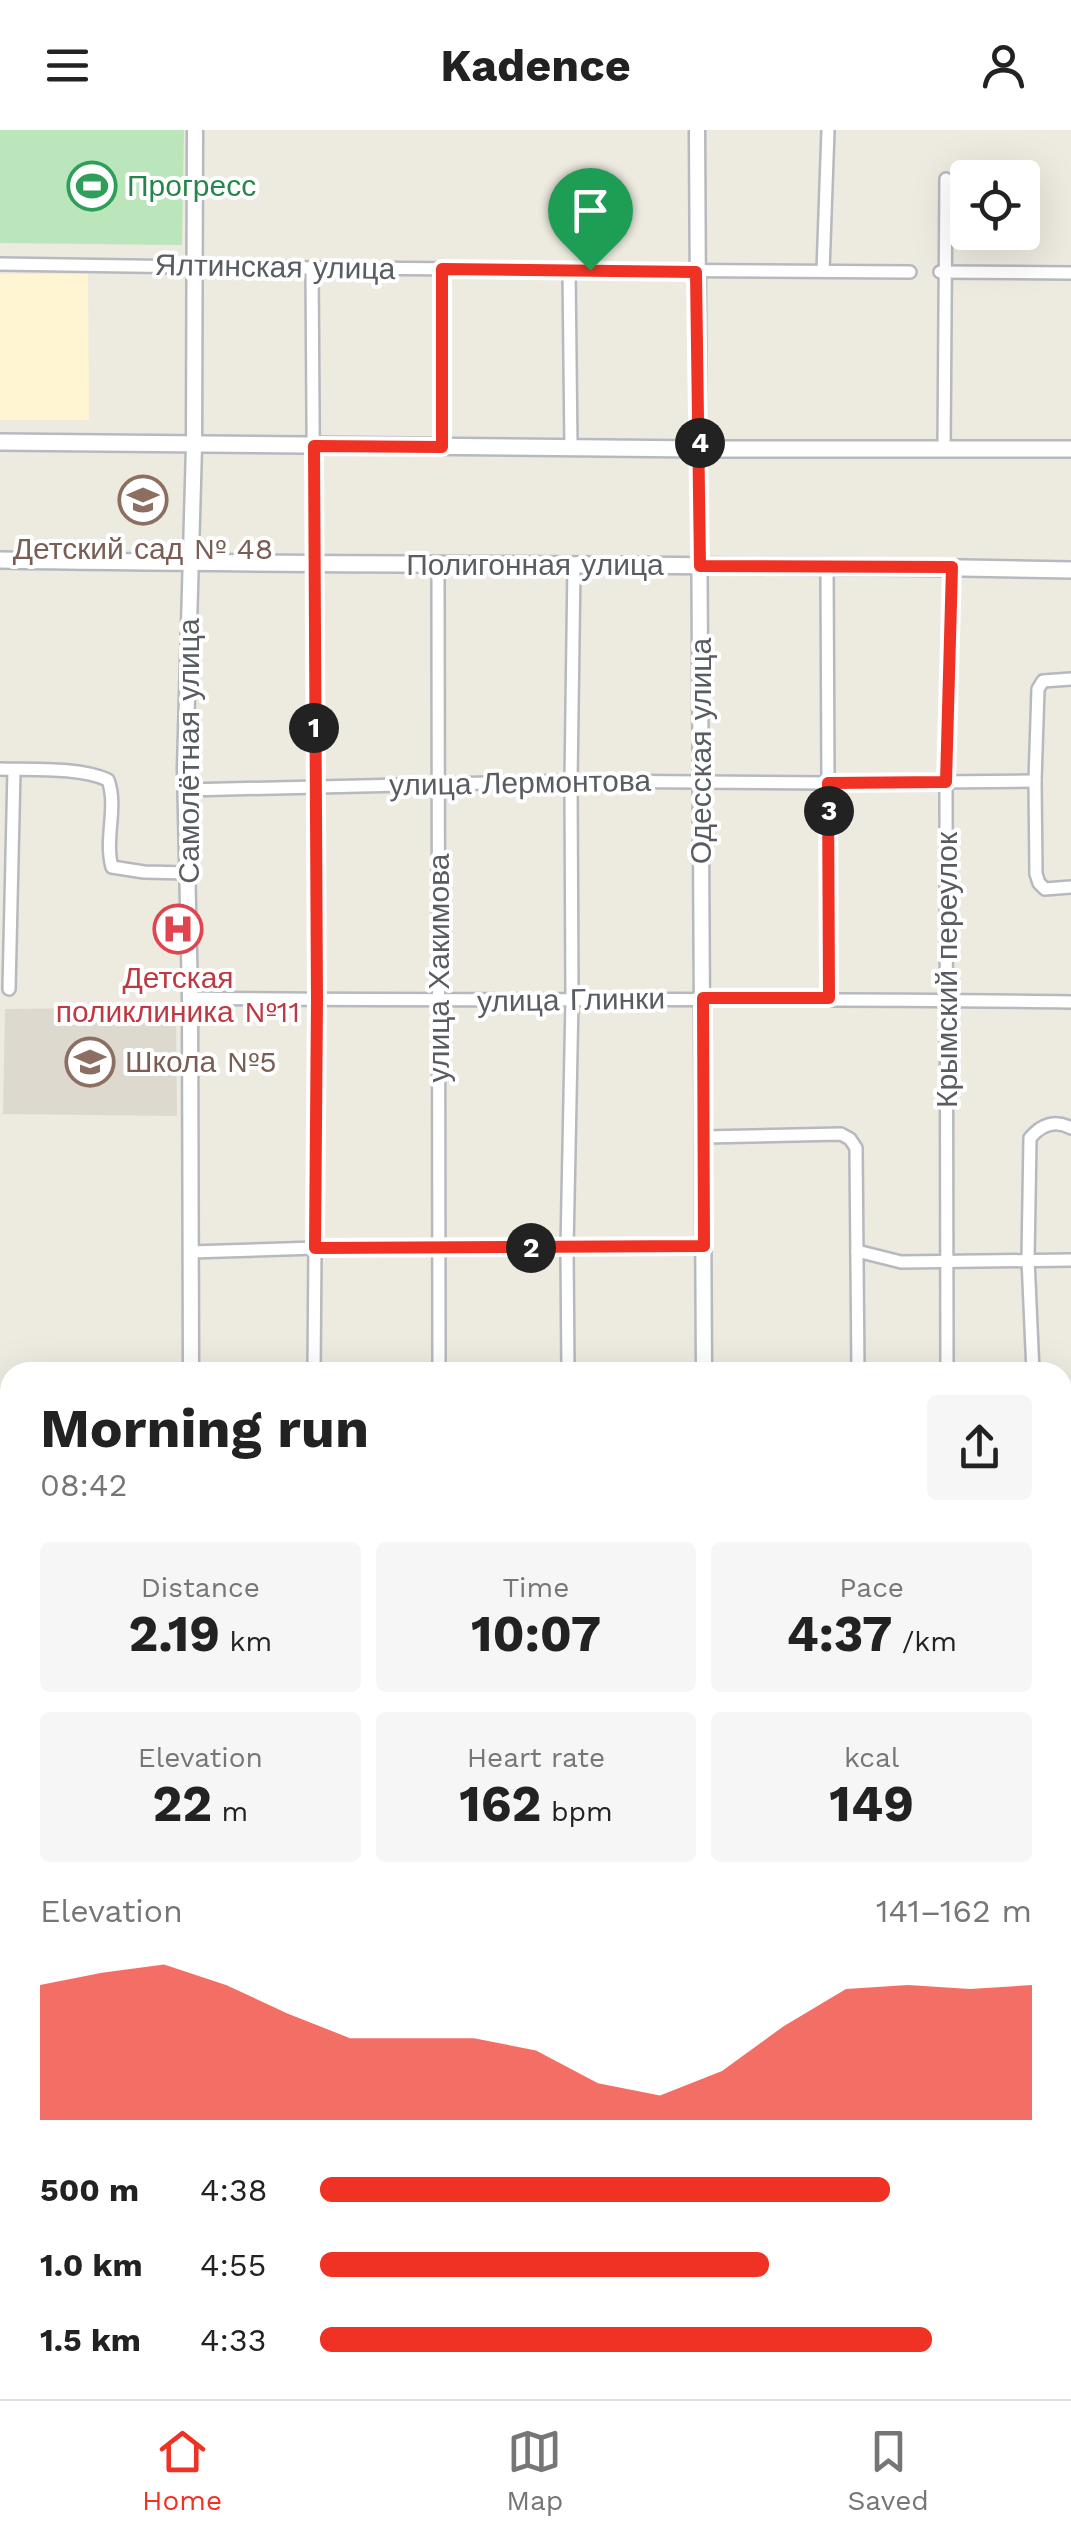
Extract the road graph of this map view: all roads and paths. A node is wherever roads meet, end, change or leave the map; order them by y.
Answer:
1 (195, 130) edge
2 (697, 130) edge
3 (828, 130) edge
4 (946, 179) dead end
5 (0, 264) edge
6 (195, 267) junction
7 (312, 268) junction
8 (442, 269) junction
9 (569, 270) junction
10 (823, 271) junction
11 (696, 272) junction
12 (910, 272) dead end
13 (942, 272) junction
14 (1071, 273) edge
15 (0, 442) edge
16 (194, 446) junction
17 (314, 446) junction
18 (442, 447) junction
19 (571, 448) junction
20 (700, 449) junction
21 (944, 449) junction
22 (1071, 449) edge
23 (0, 560) edge
24 (190, 564) junction
25 (314, 564) junction
26 (438, 564) junction
27 (574, 565) junction
28 (700, 566) junction
29 (827, 566) junction
30 (952, 567) junction
31 (1071, 570) edge
32 (1071, 680) edge
33 (7, 769) edge
34 (570, 781) junction
35 (1034, 781) junction
36 (702, 782) junction
37 (946, 782) junction
38 (439, 783) junction
39 (828, 783) junction
40 (314, 787) junction
41 (186, 790) junction
42 (188, 872) junction
43 (1071, 887) edge
44 (9, 989) dead end
45 (190, 998) junction
46 (703, 998) junction
47 (829, 998) junction
48 (317, 1000) junction
49 (572, 1000) junction
50 (948, 1000) junction
51 (440, 1001) junction
52 (1071, 1002) edge
53 (1071, 1128) edge
54 (704, 1137) junction
55 (704, 1246) junction
56 (315, 1248) junction
57 (567, 1248) junction
58 (439, 1249) junction
59 (858, 1251) junction
60 (190, 1252) junction
61 (1028, 1259) junction
62 (1071, 1260) edge
63 (946, 1261) junction
64 (191, 1362) edge
65 (314, 1362) edge
66 (439, 1362) edge
67 (568, 1362) edge
68 (704, 1362) edge
69 (858, 1362) edge
70 (947, 1362) edge
71 (1032, 1362) edge

1 - 6 street, Самолётная улица
2 - 11 street, Одесская улица
3 - 10 street
4 - 13 street
5 - 6 street, Ялтинская улица
6 - 7 street, Ялтинская улица
6 - 16 street, Самолётная улица
7 - 8 street, Ялтинская улица
7 - 17 street
8 - 9 street, Ялтинская улица
8 - 18 street
9 - 11 street, Ялтинская улица
9 - 19 street
10 - 11 street, Ялтинская улица
10 - 12 street, Ялтинская улица
11 - 20 street, Одесская улица
13 - 14 street
13 - 21 street
15 - 16 main road
16 - 17 main road
16 - 24 street, Самолётная улица
17 - 18 main road
17 - 25 street
18 - 19 main road
19 - 20 main road
20 - 21 main road
20 - 28 street, Одесская улица
21 - 22 main road
23 - 24 main road, Полигонная улица
24 - 25 main road, Полигонная улица
24 - 41 street, Самолётная улица
25 - 26 main road, Полигонная улица
25 - 40 street
26 - 27 main road, Полигонная улица
26 - 38 street, улица Хакимова
27 - 28 main road, Полигонная улица
27 - 34 street
28 - 29 main road, Полигонная улица
28 - 36 street, Одесская улица
29 - 30 main road, Полигонная улица
29 - 39 street
30 - 31 main road, Полигонная улица
30 - 37 street, Крымский переулок
32 - 35 street
33 - 42 street
33 - 44 street
34 - 36 street, улица Лермонтова
34 - 38 street, улица Лермонтова
34 - 49 street
35 - 37 street, улица Лермонтова
35 - 43 street
36 - 39 street, улица Лермонтова
36 - 46 street, Одесская улица
37 - 39 street, улица Лермонтова
37 - 50 street, Крымский переулок
38 - 40 street, улица Лермонтова
38 - 51 street, улица Хакимова
39 - 47 street
40 - 41 street, улица Лермонтова
40 - 48 street
41 - 42 street, Самолётная улица
42 - 45 street, Самолётная улица
45 - 48 street, улица Глинки
45 - 60 street, Самолётная улица
46 - 47 street, улица Глинки
46 - 49 street, улица Глинки
46 - 54 street, Одесская улица
47 - 50 street, улица Глинки
48 - 51 street, улица Глинки
48 - 56 street
49 - 51 street, улица Глинки
49 - 57 street
50 - 52 street, улица Глинки
50 - 63 street, Крымский переулок
51 - 58 street, улица Хакимова
53 - 61 street
54 - 55 street, Одесская улица
54 - 59 street
55 - 57 street
55 - 68 street, Одесская улица
56 - 58 street
56 - 60 street
56 - 65 street
57 - 58 street
57 - 67 street
58 - 66 street, улица Хакимова
59 - 63 street
59 - 69 street
60 - 64 street, Самолётная улица
61 - 62 street
61 - 63 street
61 - 71 street
63 - 70 street, Крымский переулок

